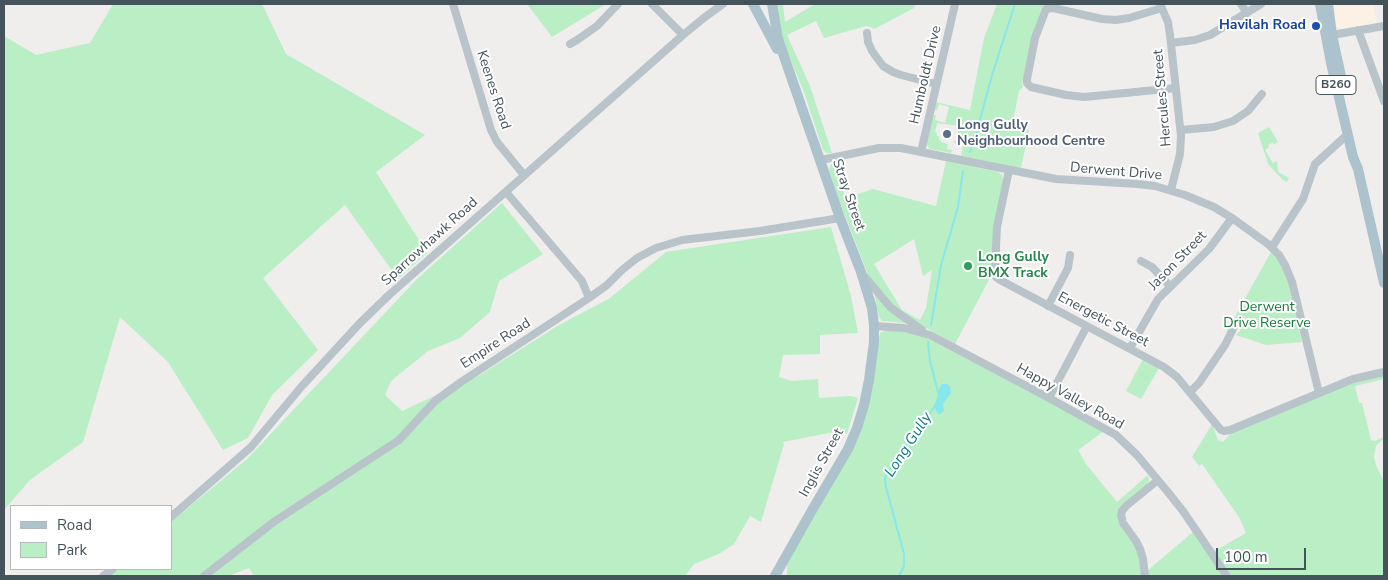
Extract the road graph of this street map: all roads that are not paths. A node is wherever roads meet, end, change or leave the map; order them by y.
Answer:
1 (453, 4) edge
2 (618, 4) edge
3 (652, 4) edge
4 (723, 4) edge
5 (753, 4) edge
6 (772, 4) edge
7 (955, 4) edge
8 (1241, 4) edge
9 (1261, 4) edge
10 (1320, 4) edge
11 (1328, 4) edge
12 (1161, 6) edge
13 (1246, 13) junction
14 (1384, 26) edge
15 (1358, 30) junction
16 (867, 33) dead end
17 (683, 35) junction
18 (1329, 35) junction
19 (1171, 43) junction
20 (570, 44) dead end
21 (790, 74) junction
22 (936, 84) junction
23 (1176, 88) junction
24 (1262, 94) dead end
25 (1384, 101) edge
26 (1181, 130) junction
27 (1350, 132) junction
28 (921, 152) junction
29 (821, 160) junction
30 (1009, 170) junction
31 (524, 175) junction
32 (1172, 190) junction
33 (506, 192) junction
34 (840, 218) junction
35 (1232, 218) junction
36 (1272, 247) junction
37 (1070, 255) dead end
38 (1141, 262) dead end
39 (861, 272) junction
40 (1384, 283) edge
41 (1170, 286) junction
42 (589, 298) junction
43 (1048, 306) junction
44 (874, 326) junction
45 (1087, 326) junction
46 (1234, 327) dead end
47 (930, 336) junction
48 (1130, 348) junction
49 (1384, 372) edge
50 (1190, 392) junction
51 (1319, 393) junction
52 (1050, 398) junction
53 (1158, 480) junction
54 (172, 516) edge
55 (204, 576) edge
56 (775, 576) edge
57 (1145, 576) edge
58 (1227, 576) edge

1 - 31 street, Keenes Road
2 - 20 street
3 - 17 street
4 - 17 street, Sparrowhawk Road
5 - 21 main road, Stray Street
6 - 21 main road, Stray Street
7 - 22 street, Humboldt Drive
8 - 13 street
9 - 13 street
10 - 18 main road, B260
11 - 18 main road, B260
12 - 19 street, Hercules Street
12 - 23 street
13 - 19 street
14 - 15 street
15 - 18 street
15 - 25 street
16 - 22 street
17 - 31 street, Sparrowhawk Road
18 - 27 main road, B260
19 - 23 street, Hercules Street
21 - 29 main road, Stray Street
22 - 28 street, Humboldt Drive
23 - 26 street, Hercules Street
24 - 26 street
26 - 32 street, Hercules Street
27 - 36 street
27 - 40 main road, B260
28 - 29 street, Derwent Drive
28 - 30 street, Derwent Drive
29 - 34 main road, Stray Street
30 - 32 street, Derwent Drive
30 - 43 street, Energetic Street
31 - 33 street, Sparrowhawk Road
32 - 35 street, Derwent Drive
33 - 42 street
33 - 54 street, Sparrowhawk Road
34 - 39 main road, Stray Street
34 - 42 street, Empire Road
35 - 36 street, Derwent Drive
35 - 41 street, Jason Street
36 - 51 street, Derwent Drive
37 - 43 street
38 - 41 street
39 - 44 main road, Stray Street
39 - 47 street
41 - 48 street, Jason Street
42 - 55 street, Empire Road
43 - 45 street, Energetic Street
44 - 47 street, Happy Valley Road
44 - 56 main road, Inglis Street
45 - 48 street, Energetic Street
45 - 52 street
46 - 50 street
47 - 52 street, Happy Valley Road
48 - 50 street, Energetic Street
49 - 51 street, Energetic Street
50 - 51 street, Energetic Street
52 - 53 street, Happy Valley Road
53 - 57 street
53 - 58 street, Happy Valley Road

